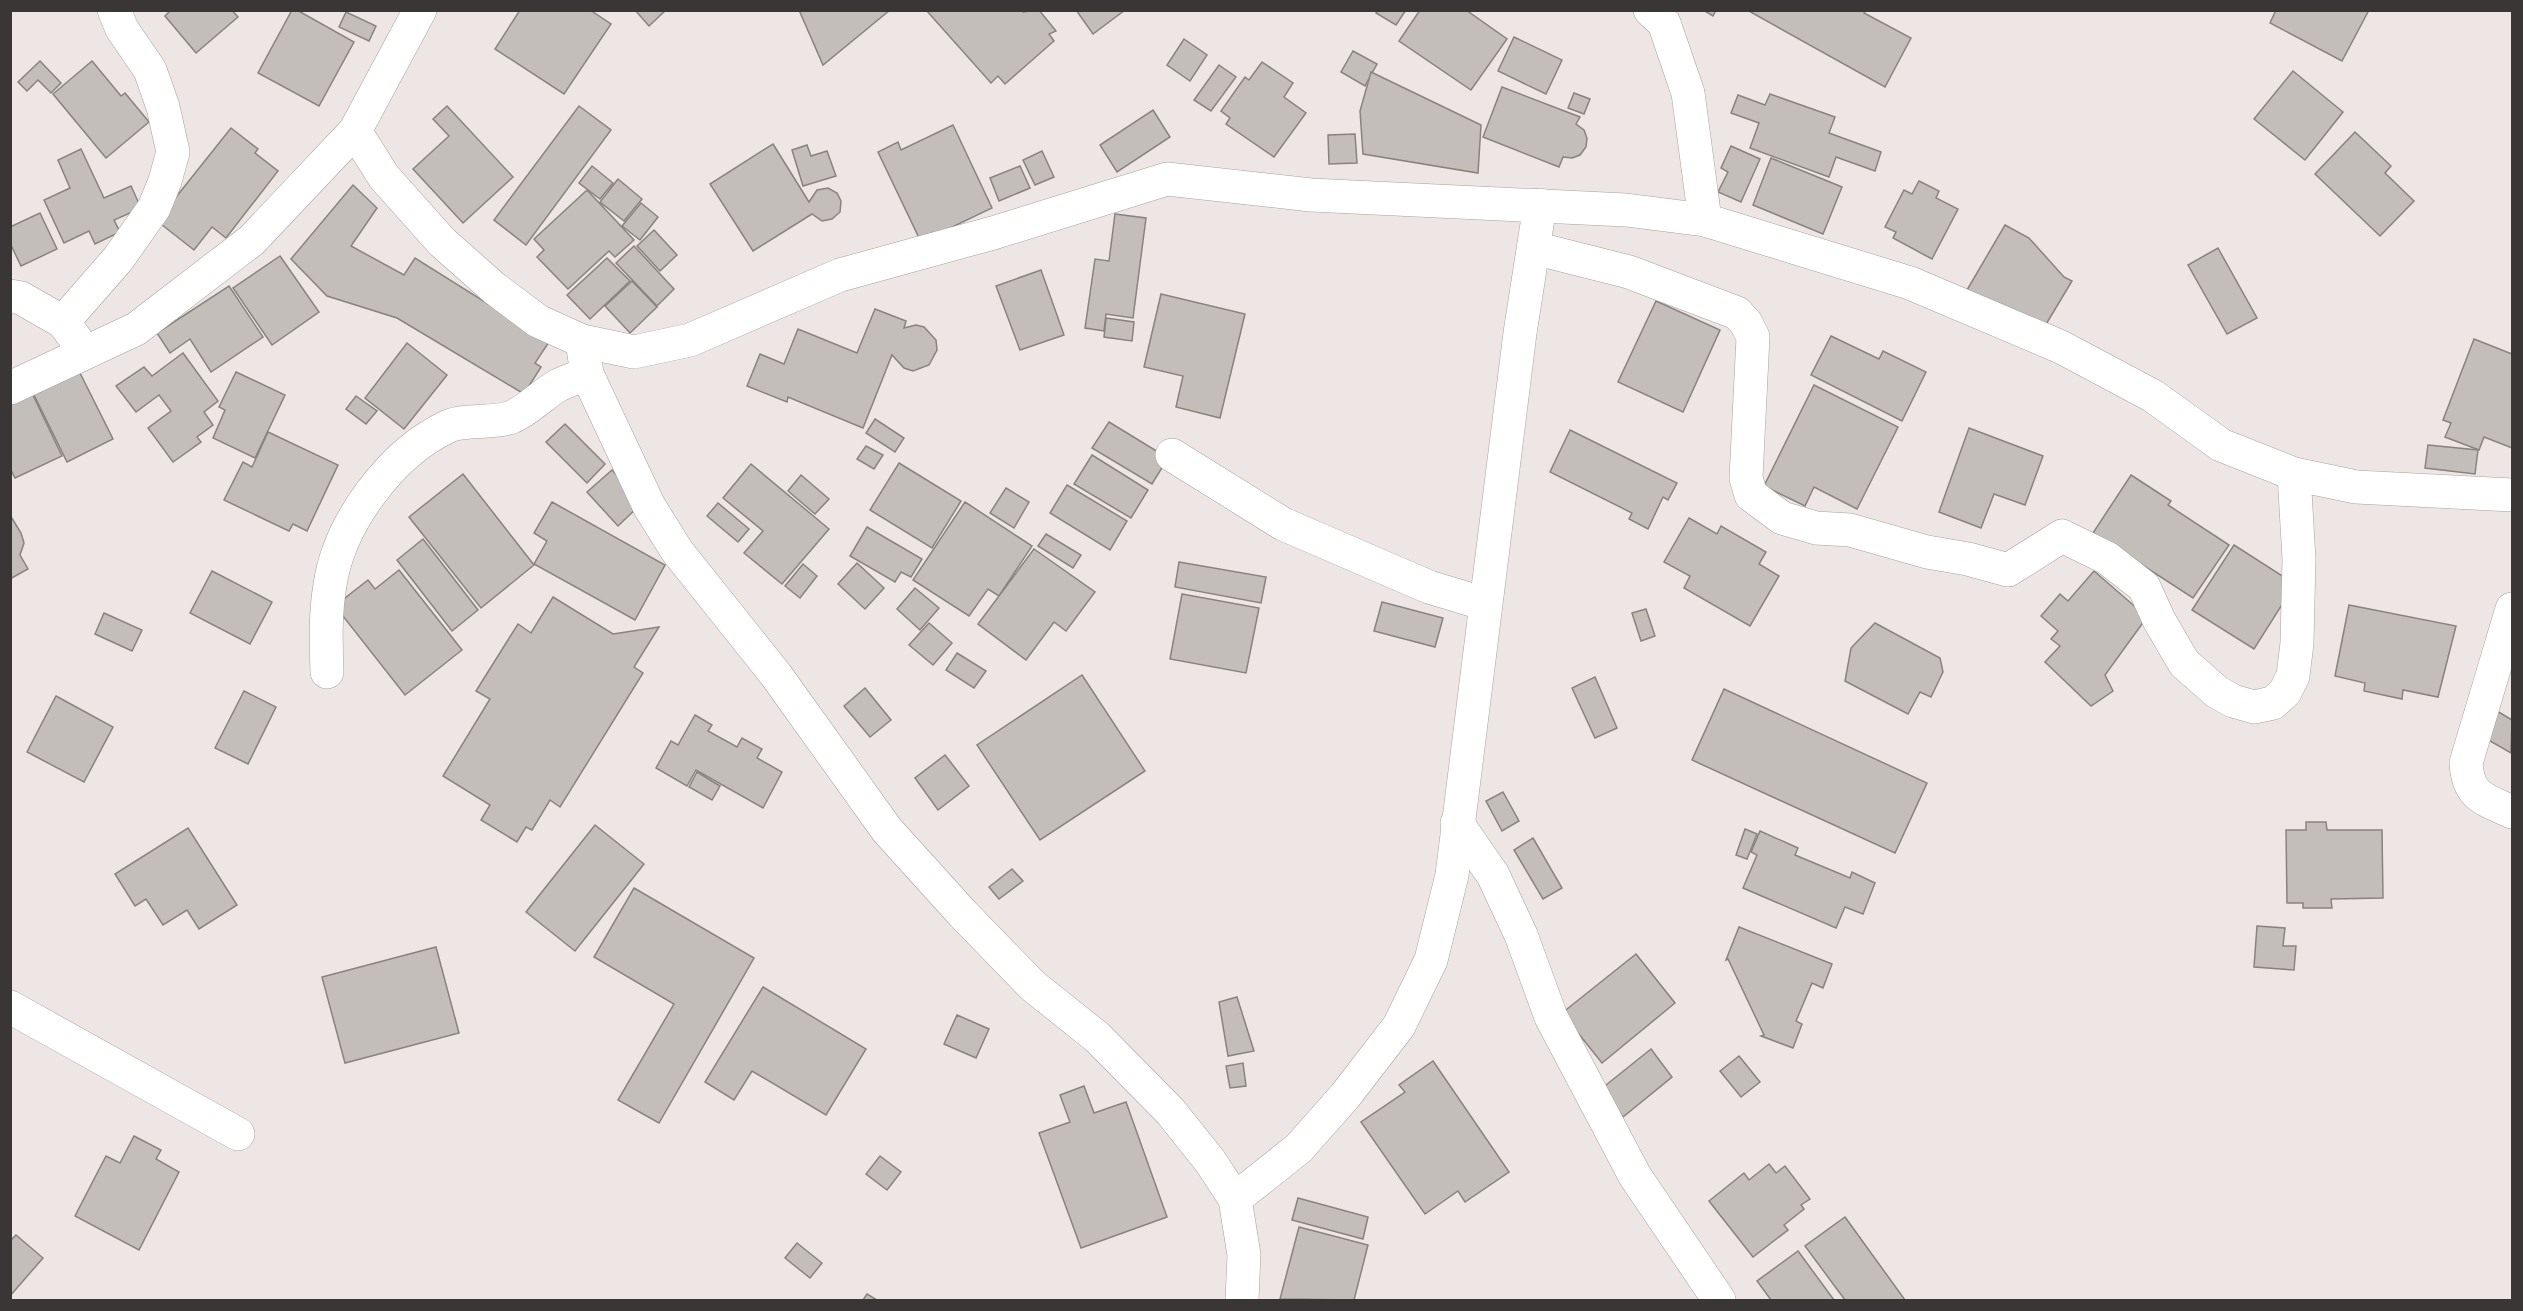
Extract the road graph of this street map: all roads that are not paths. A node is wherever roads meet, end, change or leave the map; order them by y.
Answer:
1 (114, 10) edge
2 (420, 10) edge
3 (1650, 10) edge
4 (355, 131) junction
5 (1540, 205) junction
6 (1705, 220) junction
7 (1534, 248) junction
8 (10, 296) edge
9 (63, 322) junction
10 (582, 341) junction
11 (85, 352) junction
12 (587, 375) junction
13 (10, 388) edge
14 (1172, 455) dead end
15 (2294, 474) junction
16 (2512, 495) edge
17 (1485, 604) junction
18 (2512, 609) edge
19 (327, 672) dead end
20 (2512, 812) edge
21 (1457, 823) junction
22 (10, 1007) edge
23 (238, 1134) dead end
24 (1234, 1199) junction
25 (1242, 1300) edge
26 (1719, 1300) edge

1 - 9 street
2 - 4 street
3 - 6 street
4 - 10 street
4 - 11 street
5 - 6 street
5 - 7 street
5 - 10 street
6 - 15 street
7 - 15 street
7 - 17 street
8 - 9 street
9 - 11 street
10 - 12 street
11 - 13 street
12 - 19 street
12 - 24 street
14 - 17 street
15 - 16 street
17 - 21 street
18 - 20 street
21 - 24 street
21 - 26 street
22 - 23 street
24 - 25 street

